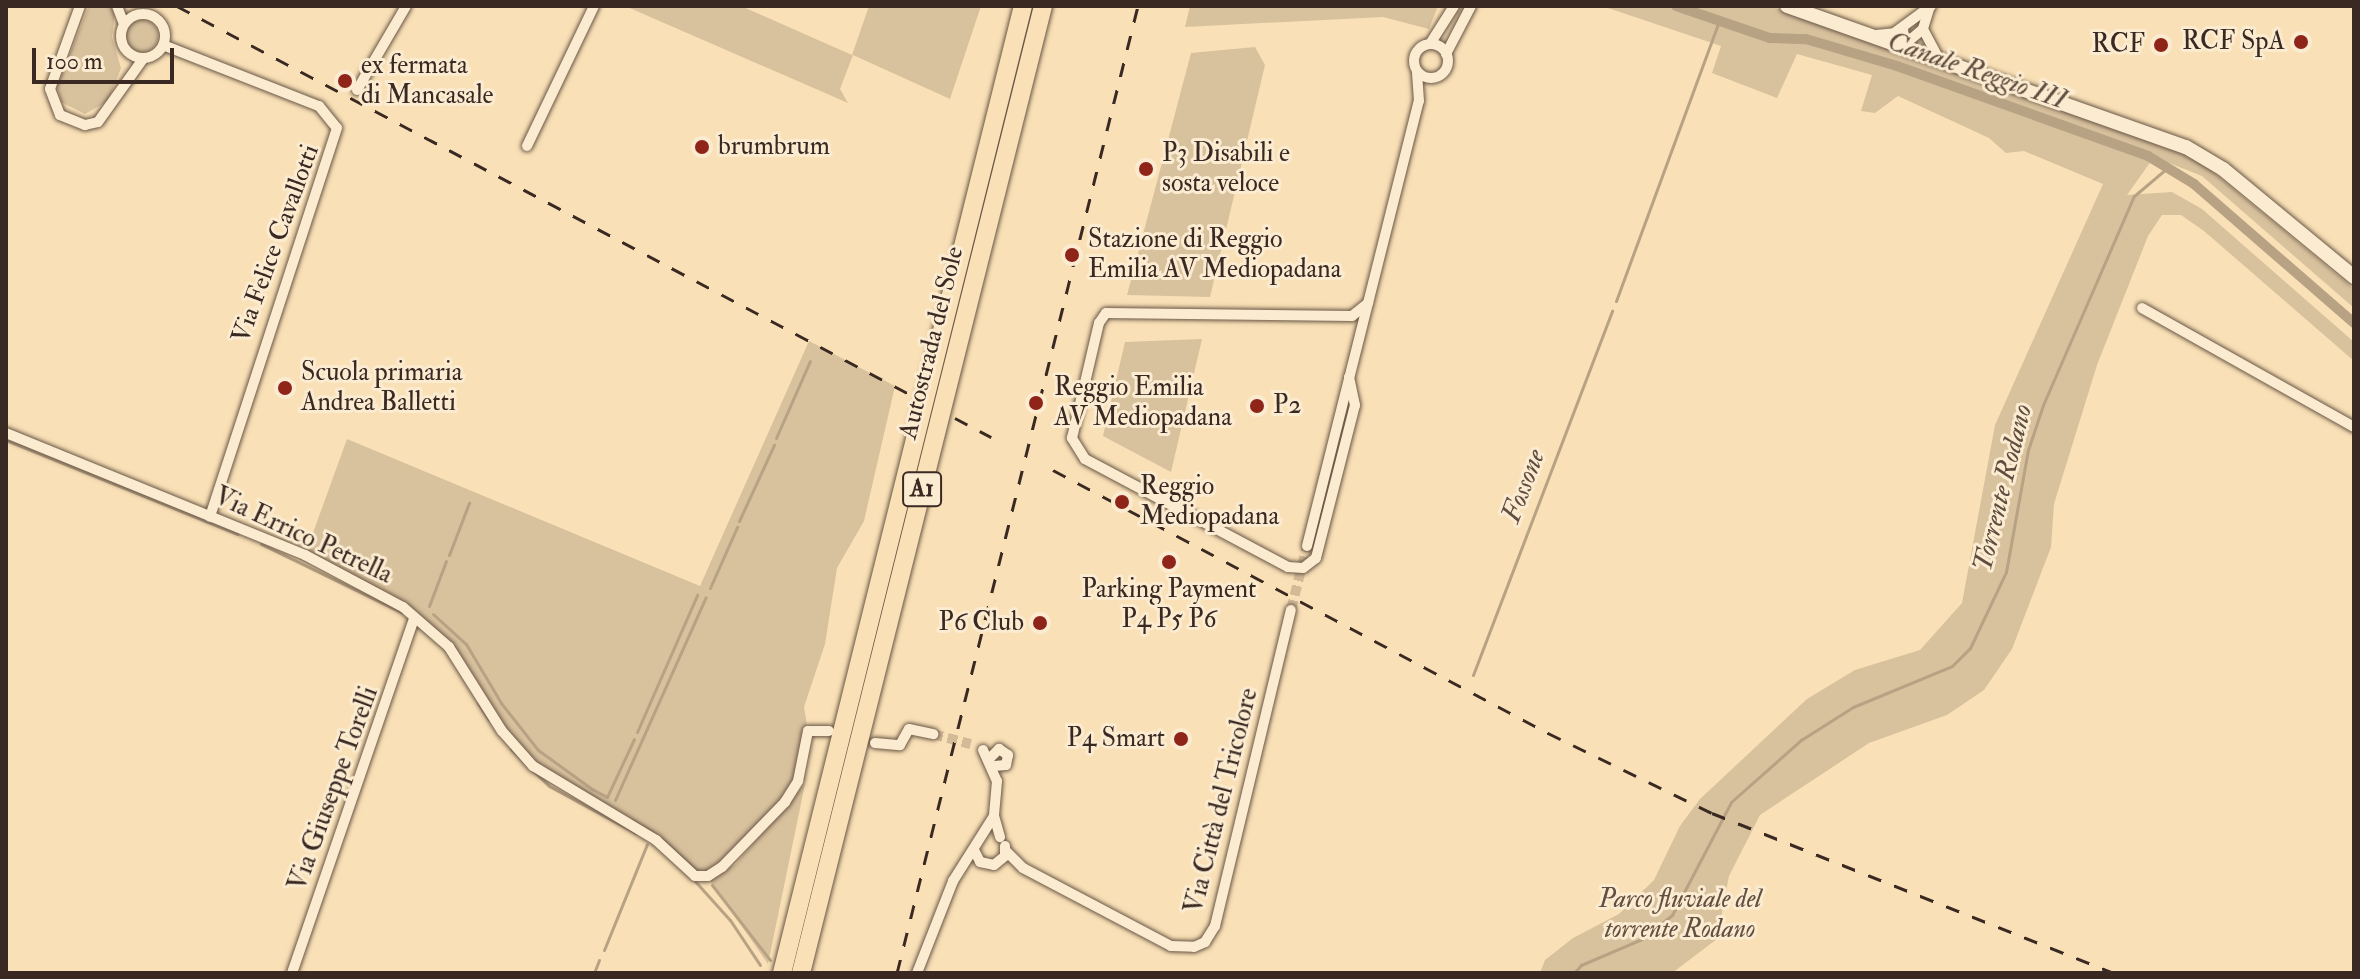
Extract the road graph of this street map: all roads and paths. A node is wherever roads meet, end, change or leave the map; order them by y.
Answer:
1 (80, 6) edge
2 (117, 6) edge
3 (124, 6) edge
4 (406, 6) edge
5 (594, 6) edge
6 (1023, 6) edge
7 (1043, 6) edge
8 (1454, 6) edge
9 (1471, 6) edge
10 (1787, 6) edge
11 (1930, 8) edge
12 (138, 14) junction
13 (124, 24) junction
14 (1903, 27) junction
15 (1923, 29) junction
16 (1876, 35) junction
17 (1430, 44) junction
18 (163, 45) junction
19 (1904, 45) junction
20 (125, 50) junction
21 (1446, 54) junction
22 (1938, 57) junction
23 (143, 59) junction
24 (1417, 72) junction
25 (1438, 77) junction
26 (126, 78) junction
27 (357, 90) dead end
28 (1419, 101) junction
29 (527, 146) dead end
30 (2354, 277) edge
31 (1368, 303) junction
32 (2142, 308) dead end
33 (1349, 377) junction
34 (2354, 427) edge
35 (6, 433) edge
36 (210, 517) junction
37 (1307, 546) tunnel mouth
38 (1291, 610) tunnel mouth
39 (414, 619) junction
40 (829, 731) dead end
41 (933, 734) tunnel mouth
42 (875, 743) dead end
43 (971, 744) tunnel mouth
44 (994, 816) junction
45 (985, 834) junction
46 (1000, 837) junction
47 (974, 850) junction
48 (1006, 851) junction
49 (998, 864) junction
50 (984, 865) junction
51 (1023, 868) junction
52 (964, 869) junction
53 (292, 973) edge
54 (782, 973) edge
55 (801, 973) edge
56 (917, 973) edge

1 - 26 street
2 - 13 street
3 - 12 street
4 - 27 street
5 - 29 street
6 - 54 highway, Autostrada del Sole / A1
7 - 55 highway, Autostrada del Sole / A1
8 - 17 street
9 - 21 street
10 - 16 street
11 - 14 street
11 - 15 street
12 - 13 street
12 - 18 street
13 - 20 street
14 - 16 street
14 - 19 street
15 - 19 street
15 - 22 street
16 - 19 street
17 - 21 street
17 - 24 street
18 - 23 street
18 - 36 street, Via Felice Cavallotti
19 - 22 street
20 - 23 street
20 - 26 street
21 - 25 street
22 - 30 street
23 - 26 street
24 - 25 street
24 - 28 street
25 - 28 street
28 - 31 street
31 - 33 street
31 - 33 street
32 - 34 street
33 - 37 street
35 - 36 street, Via Errico Petrella
36 - 39 street, Via Errico Petrella
38 - 51 street, Via Città del Tricolore
39 - 40 street, Via Errico Petrella
39 - 53 street, Via Giuseppe Torelli
41 - 42 street
43 - 44 street
44 - 45 street
44 - 46 street
45 - 46 street
45 - 47 street
46 - 48 street
47 - 50 street
47 - 52 street
48 - 49 street
48 - 51 street
49 - 50 street
49 - 51 street
50 - 52 street
52 - 56 street

